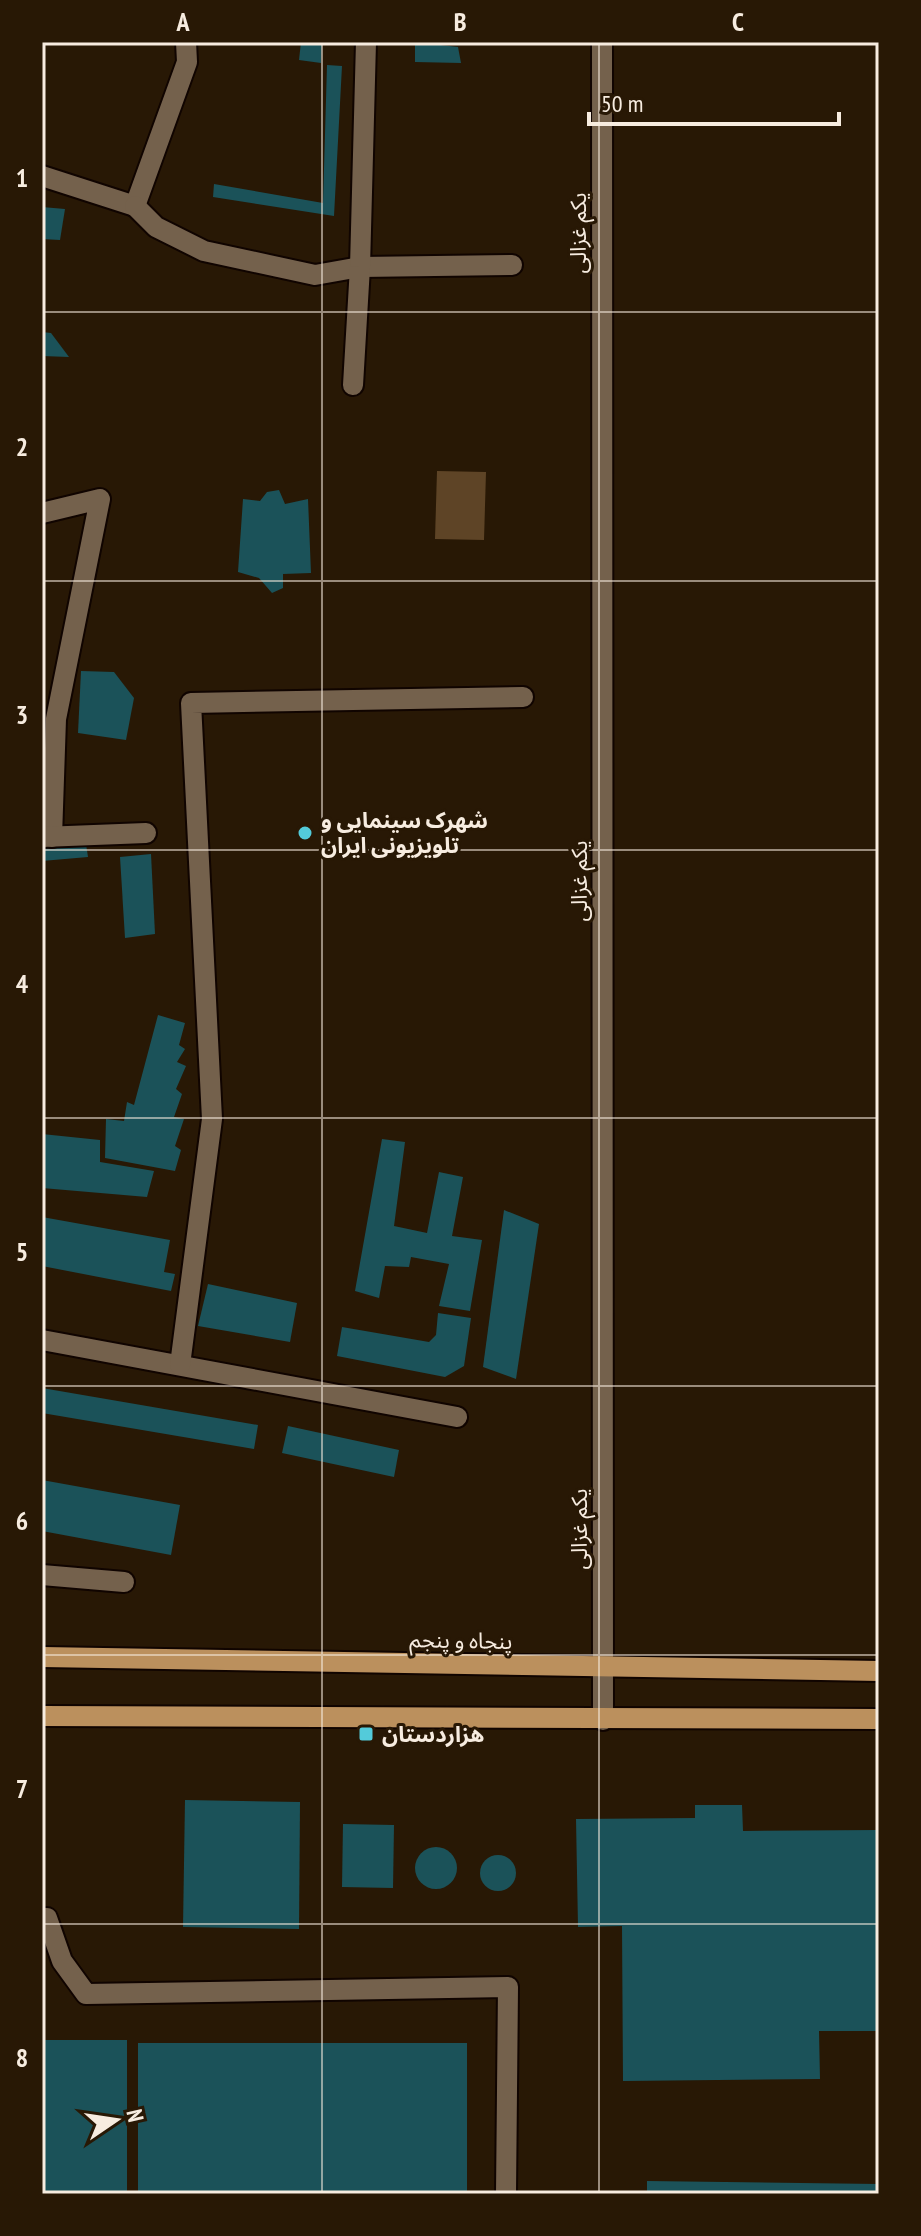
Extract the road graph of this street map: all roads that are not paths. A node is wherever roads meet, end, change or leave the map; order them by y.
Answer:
1 (186, 42) edge
2 (366, 42) edge
3 (602, 42) edge
4 (42, 176) edge
5 (135, 206) junction
6 (512, 265) dead end
7 (360, 267) junction
8 (353, 385) dead end
9 (42, 513) edge
10 (523, 697) dead end
11 (146, 833) dead end
12 (47, 837) edge
13 (42, 1340) edge
14 (180, 1365) junction
15 (457, 1417) dead end
16 (42, 1575) edge
17 (124, 1582) dead end
18 (42, 1657) edge
19 (603, 1667) junction
20 (879, 1671) edge
21 (42, 1716) edge
22 (879, 1719) edge
23 (603, 1720) junction
24 (42, 1918) edge
25 (506, 2194) edge

1 - 5 street
2 - 7 street
3 - 19 street, یکم غزالی
4 - 5 street
5 - 7 street
6 - 7 street
7 - 8 street
9 - 12 street
10 - 14 street
11 - 12 street
13 - 14 street
14 - 15 street
16 - 17 street
18 - 19 main road, پنجاه و پنجم
19 - 20 main road, پنجاه و پنجم
19 - 23 street, یکم غزالی
21 - 23 main road
22 - 23 main road
24 - 25 street

